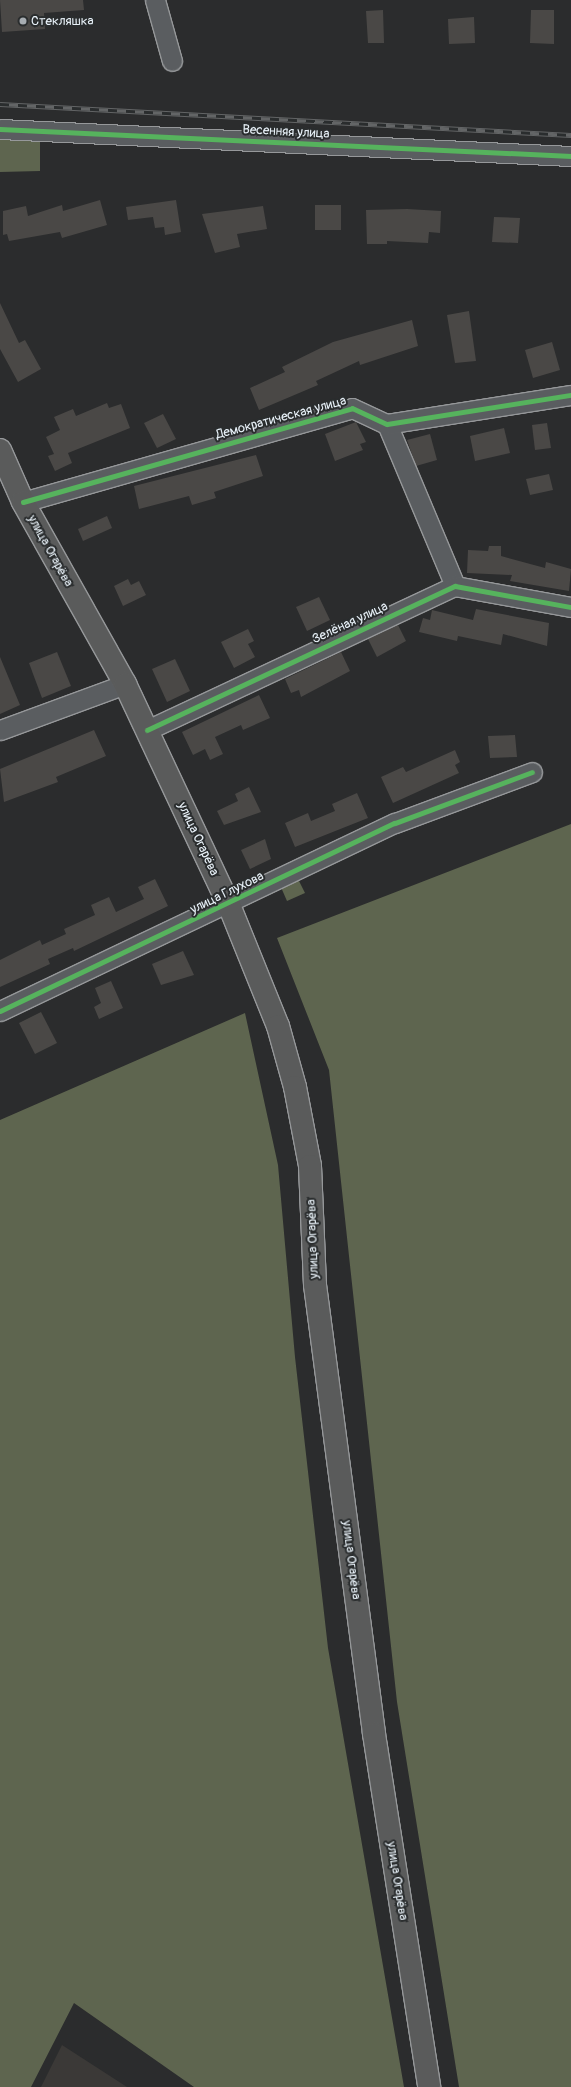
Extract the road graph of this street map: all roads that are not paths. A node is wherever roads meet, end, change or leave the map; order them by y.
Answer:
1 (155, 0) edge
2 (172, 61) dead end
3 (0, 129) edge
4 (571, 156) edge
5 (571, 395) edge
6 (387, 424) junction
7 (0, 450) edge
8 (23, 502) junction
9 (455, 586) junction
10 (571, 608) edge
11 (125, 684) junction
12 (0, 730) edge
13 (147, 730) junction
14 (532, 772) dead end
15 (229, 905) junction
16 (0, 1010) edge
17 (429, 2087) edge

1 - 2 street
3 - 4 street, Весенняя улица
5 - 6 street
6 - 8 street, Демократическая улица
6 - 9 street
7 - 8 main road, улица Огарёва
8 - 11 main road, улица Огарёва
9 - 10 street
9 - 13 street, Зелёная улица
11 - 12 street
11 - 13 main road, улица Огарёва
13 - 15 main road, улица Огарёва
14 - 15 street, улица Глухова
15 - 16 street, улица Глухова
15 - 17 main road, улица Огарёва

